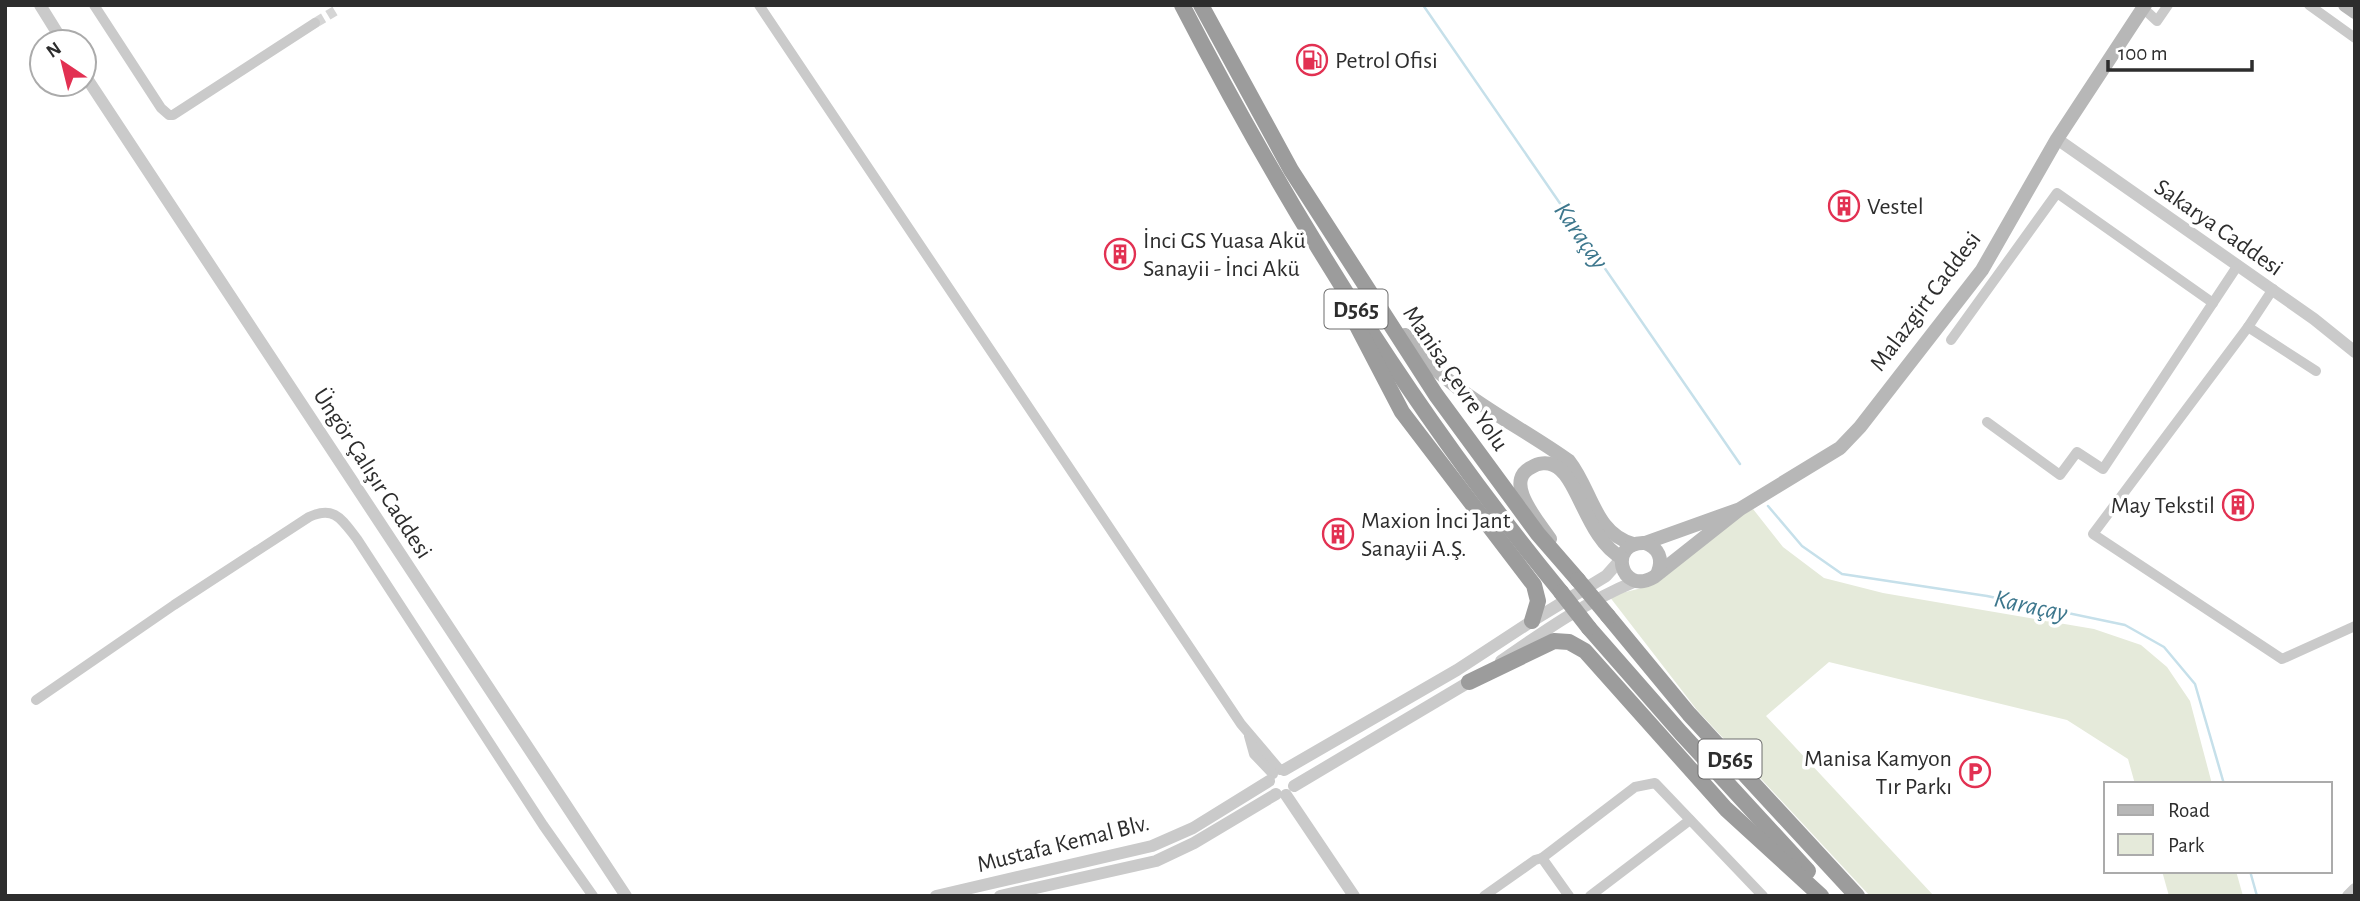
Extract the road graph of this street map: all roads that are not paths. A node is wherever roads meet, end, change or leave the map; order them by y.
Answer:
1 (40, 5) edge
2 (94, 5) edge
3 (759, 5) edge
4 (1182, 5) edge
5 (1201, 5) edge
6 (2168, 5) edge
7 (2309, 5) edge
8 (2345, 5) edge
9 (2144, 7) edge
10 (2355, 12) edge
11 (315, 23) tunnel mouth
12 (54, 28) edge
13 (2355, 38) edge
14 (98, 95) edge
15 (2057, 139) junction
16 (1353, 265) junction
17 (2238, 265) junction
18 (1331, 270) junction
19 (2273, 289) junction
20 (2213, 303) junction
21 (2248, 327) junction
22 (1951, 340) dead end
23 (2354, 350) edge
24 (2316, 370) dead end
25 (1987, 422) dead end
26 (1740, 509) junction
27 (1639, 543) junction
28 (1622, 558) junction
29 (1565, 564) junction
30 (1658, 572) junction
31 (1636, 581) junction
32 (1532, 621) junction
33 (2355, 626) edge
34 (1469, 682) junction
35 (36, 700) dead end
36 (1277, 774) junction
37 (1287, 791) junction
38 (1690, 820) junction
39 (1542, 858) junction
40 (2355, 889) edge
41 (593, 896) edge
42 (626, 896) edge
43 (936, 896) edge
44 (1000, 896) edge
45 (1354, 896) edge
46 (1484, 896) edge
47 (1570, 896) edge
48 (1590, 896) edge
49 (1763, 896) edge
50 (1821, 896) edge
51 (1830, 896) edge
52 (1857, 896) edge
53 (2347, 896) edge

1 - 12 street
2 - 11 street
3 - 36 street
4 - 18 highway, Manisa Çevre Yolu / D565
5 - 16 highway, Manisa Çevre Yolu / D565
6 - 9 street
7 - 13 street
8 - 10 main road
9 - 15 main road, Malazgirt Caddesi
14 - 42 street, Üngör Çalışır Caddesi
15 - 17 street, Sakarya Caddesi
15 - 26 main road, Malazgirt Caddesi
16 - 27 main road
16 - 29 highway, Manisa Çevre Yolu / D565
17 - 19 street, Sakarya Caddesi
17 - 20 street
18 - 32 highway
18 - 51 highway, Manisa Çevre Yolu / D565, bridge
19 - 21 street
19 - 23 street, Sakarya Caddesi
20 - 22 street
20 - 25 street
21 - 24 street
21 - 33 street
26 - 27 main road
26 - 30 main road
27 - 28 main road
27 - 30 main road
28 - 29 main road
28 - 31 main road
28 - 32 street, Mustafa Kemal Blv.
29 - 52 highway, Manisa Çevre Yolu / D565, bridge
30 - 31 main road
31 - 34 street, Mustafa Kemal Blv.
32 - 36 street, Mustafa Kemal Blv.
34 - 37 street, Mustafa Kemal Blv.
34 - 50 highway
35 - 41 street
36 - 37 street
36 - 37 street
36 - 43 street, Mustafa Kemal Blv.
37 - 44 street, Mustafa Kemal Blv.
37 - 45 street
38 - 39 street
38 - 48 street
38 - 49 street
39 - 46 street
39 - 47 street
40 - 53 street

